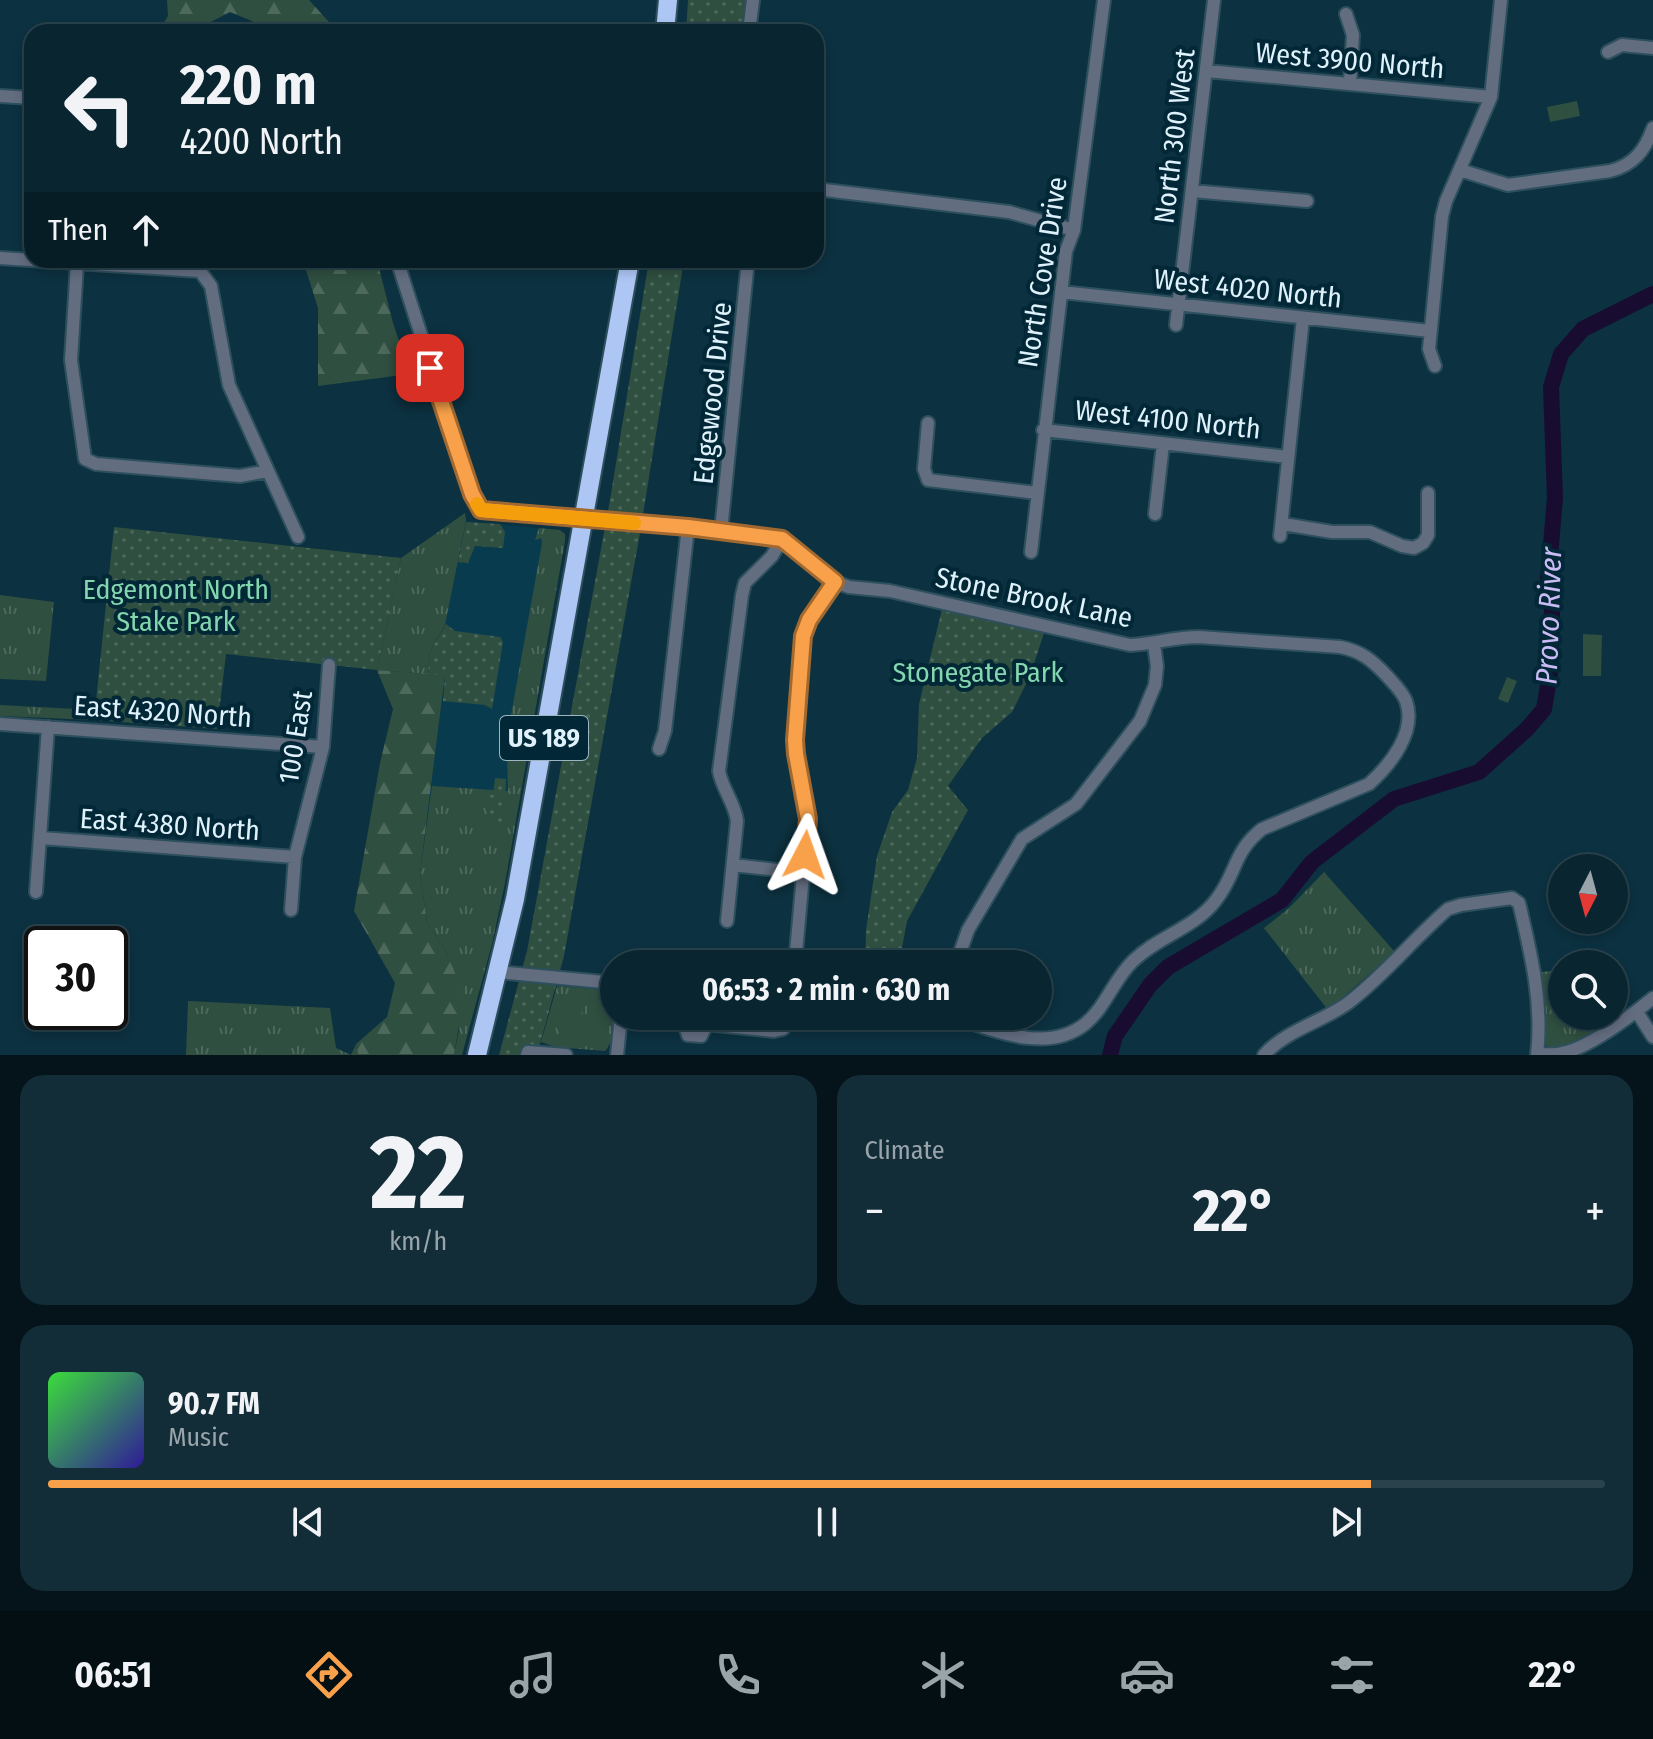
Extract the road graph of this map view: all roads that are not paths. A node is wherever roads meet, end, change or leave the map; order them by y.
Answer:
1 (668, 0) edge
2 (753, 0) edge
3 (1104, 0) edge
4 (1214, 0) edge
5 (1501, 0) edge
6 (1346, 14) dead end
7 (666, 24) edge
8 (750, 24) edge
9 (1653, 48) edge
10 (1608, 52) dead end
11 (1206, 71) junction
12 (1350, 83) junction
13 (0, 96) edge
14 (1491, 97) junction
15 (24, 98) edge
16 (1653, 128) edge
17 (1460, 170) junction
18 (824, 190) edge
19 (1192, 191) junction
20 (1307, 201) dead end
21 (1074, 230) junction
22 (0, 258) edge
23 (24, 260) edge
24 (77, 268) edge
25 (202, 268) edge
26 (400, 268) edge
27 (627, 268) edge
28 (747, 268) edge
29 (1061, 292) junction
30 (1179, 304) junction
31 (1303, 318) junction
32 (1176, 325) dead end
33 (1430, 331) junction
34 (1435, 366) dead end
35 (928, 423) dead end
36 (1043, 430) junction
37 (1163, 444) junction
38 (1288, 457) junction
39 (268, 471) junction
40 (1037, 493) junction
41 (1428, 493) dead end
42 (1155, 514) dead end
43 (584, 518) junction
44 (688, 527) junction
45 (721, 531) junction
46 (298, 537) dead end
47 (782, 539) junction
48 (1031, 552) dead end
49 (835, 582) junction
50 (1154, 644) junction
51 (329, 665) dead end
52 (0, 724) edge
53 (48, 727) junction
54 (323, 747) junction
55 (659, 749) dead end
56 (41, 838) junction
57 (295, 857) junction
58 (733, 865) junction
59 (803, 873) junction
60 (36, 892) dead end
61 (291, 910) dead end
62 (727, 921) dead end
63 (796, 950) edge
64 (961, 950) edge
65 (498, 972) junction
66 (600, 982) edge
67 (1653, 998) edge
68 (1637, 1012) junction
69 (620, 1030) edge
70 (686, 1030) edge
71 (702, 1030) edge
72 (992, 1030) edge
73 (1653, 1037) edge
74 (528, 1053) edge
75 (1537, 1054) edge
76 (477, 1055) edge
77 (566, 1055) edge
78 (617, 1055) edge
79 (1264, 1055) edge

1 - 7 highway
2 - 8 street
3 - 21 street, North Cove Drive
4 - 11 street, North 300 West
5 - 14 street
6 - 12 street
9 - 10 street
11 - 12 street, West 3900 North
11 - 19 street, North 300 West
12 - 14 street, West 3900 North
13 - 15 street
14 - 17 street
16 - 17 street
17 - 33 street
18 - 21 street
19 - 20 street
19 - 30 street, North 300 West
21 - 29 street, North Cove Drive
22 - 23 street
24 - 39 street
25 - 39 street
26 - 43 street
27 - 43 highway, US 189
28 - 45 street, Edgewood Drive
29 - 30 street, West 4020 North
29 - 36 street, North Cove Drive
30 - 31 street, West 4020 North
30 - 32 street, North 300 West
31 - 33 street, West 4020 North
31 - 38 street
33 - 34 street
35 - 40 street
36 - 37 street, West 4100 North
36 - 40 street, North Cove Drive
37 - 38 street, West 4100 North
37 - 42 street
38 - 41 street
39 - 46 street
40 - 48 street, North Cove Drive
43 - 44 street
43 - 65 highway, US 189
44 - 45 street
44 - 55 street
45 - 47 street
47 - 49 street
47 - 58 street
49 - 50 street, Stone Brook Lane
49 - 59 street
50 - 64 street
50 - 72 street, Stone Brook Lane
51 - 54 street, 100 East
52 - 53 street, East 4320 North
53 - 54 street, East 4320 North
53 - 56 street
54 - 57 street, 100 East
56 - 57 street, East 4380 North
56 - 60 street
57 - 61 street, 100 East
58 - 59 street
58 - 62 street
59 - 63 street
65 - 66 street
65 - 76 highway, US 189
67 - 68 street
68 - 73 street
68 - 75 street
69 - 78 street
70 - 71 street
74 - 77 street
75 - 79 street

